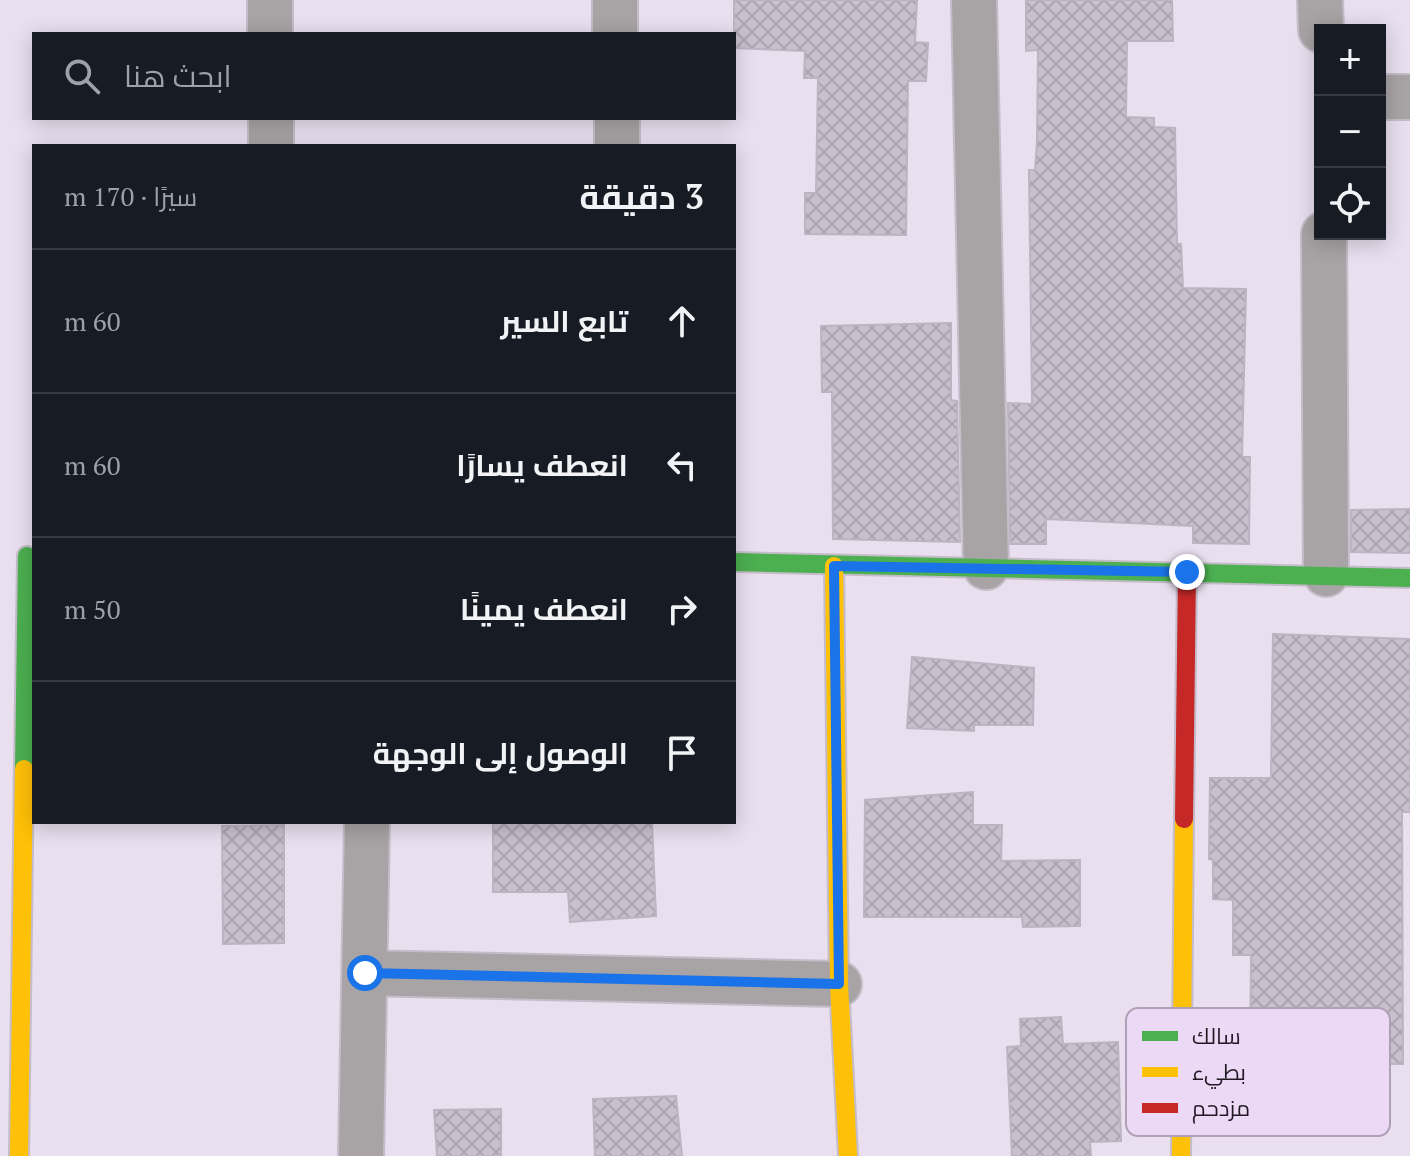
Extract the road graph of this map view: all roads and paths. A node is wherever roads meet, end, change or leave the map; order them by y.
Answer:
1 (270, 0) edge
2 (615, 0) edge
3 (974, 0) edge
4 (1320, 0) edge
5 (1321, 24) edge
6 (270, 32) edge
7 (615, 32) edge
8 (1386, 97) edge
9 (1410, 97) edge
10 (271, 120) edge
11 (617, 120) edge
12 (271, 144) edge
13 (617, 144) edge
14 (1324, 240) edge
15 (20, 555) edge
16 (736, 562) edge
17 (834, 566) junction
18 (986, 567) junction
19 (1187, 572) junction
20 (1326, 574) junction
21 (1410, 578) edge
22 (367, 824) edge
23 (365, 973) junction
24 (839, 984) junction
25 (1183, 1008) edge
26 (1181, 1136) edge
27 (19, 1156) edge
28 (361, 1156) edge
29 (848, 1156) edge
30 (1181, 1156) edge

1 - 6 street
2 - 7 street
3 - 18 street
4 - 5 street
8 - 9 street
10 - 12 street
11 - 13 street
14 - 20 street
15 - 27 street
16 - 17 street
17 - 18 street
17 - 24 street
18 - 19 street
19 - 20 street
19 - 25 street
20 - 21 street
22 - 23 street
23 - 24 street
23 - 28 street
24 - 29 street
26 - 30 street

